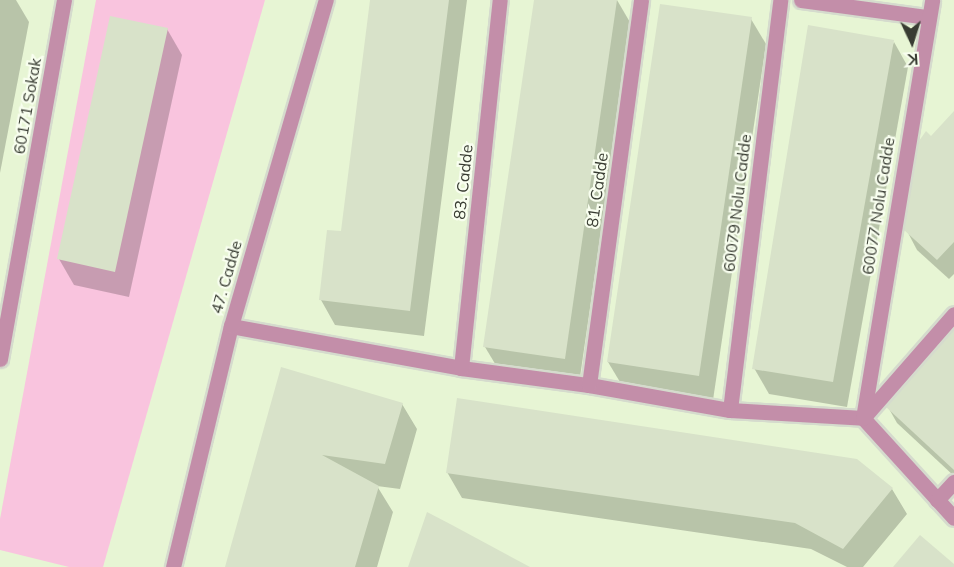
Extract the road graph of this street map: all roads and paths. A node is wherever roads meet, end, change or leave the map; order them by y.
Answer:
1 (64, 0) edge
2 (326, 0) edge
3 (500, 0) edge
4 (641, 0) edge
5 (780, 0) edge
6 (801, 0) edge
7 (932, 0) edge
8 (926, 16) junction
9 (954, 314) edge
10 (231, 326) junction
11 (0, 359) edge
12 (461, 368) junction
13 (589, 385) junction
14 (730, 410) junction
15 (863, 418) junction
16 (954, 482) edge
17 (937, 500) junction
18 (954, 518) edge
19 (173, 567) edge

1 - 11 street, 60171 Sokak
2 - 10 street, 47. Cadde
3 - 12 street, 83. Cadde
4 - 13 street, 81. Cadde
5 - 14 street, 60079 Nolu Cadde
6 - 8 street
7 - 8 street, 60077 Nolu Cadde
8 - 15 street, 60077 Nolu Cadde
9 - 15 street
10 - 12 street
10 - 19 street, 47. Cadde
12 - 13 street
13 - 14 street
14 - 15 street
15 - 17 street
16 - 17 street
17 - 18 street

